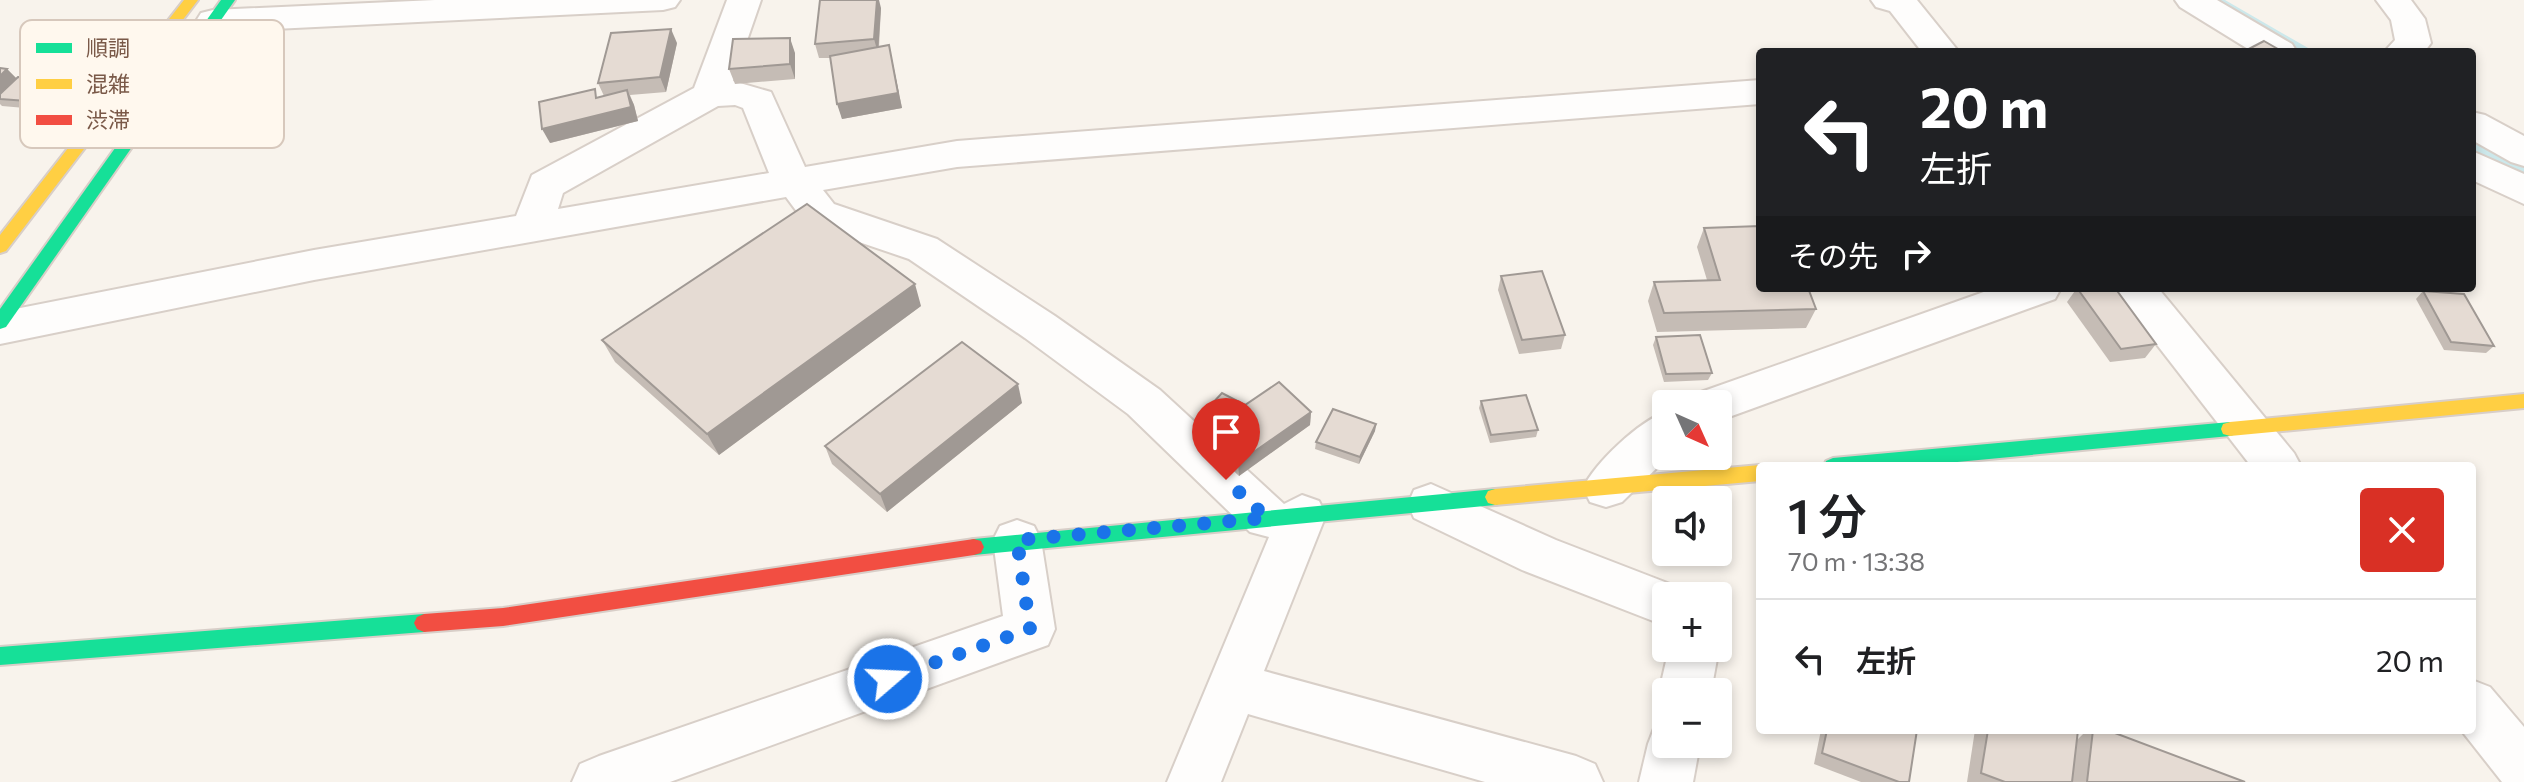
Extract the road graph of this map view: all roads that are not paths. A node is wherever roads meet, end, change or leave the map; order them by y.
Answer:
1 (663, 0) edge
2 (744, 0) edge
3 (1888, 0) edge
4 (2192, 0) edge
5 (2393, 0) edge
6 (211, 7) edge
7 (1938, 48) edge
8 (2272, 48) edge
9 (2407, 48) edge
10 (1756, 92) edge
11 (710, 95) junction
12 (2476, 126) edge
13 (87, 148) edge
14 (117, 148) edge
15 (2524, 153) edge
16 (2476, 166) edge
17 (797, 182) junction
18 (2524, 190) edge
19 (532, 227) junction
20 (0, 247) edge
21 (2029, 292) edge
22 (2137, 292) edge
23 (0, 325) edge
24 (1732, 399) edge
25 (2524, 401) edge
26 (2245, 426) junction
27 (1652, 444) edge
28 (1874, 462) edge
29 (2275, 462) edge
30 (1756, 473) edge
31 (1606, 488) junction
32 (1431, 504) junction
33 (1285, 517) junction
34 (1017, 540) junction
35 (1652, 599) edge
36 (0, 656) edge
37 (1233, 686) junction
38 (2476, 709) edge
39 (1671, 758) edge
40 (2524, 768) edge
41 (599, 782) edge
42 (1194, 782) edge
43 (1576, 782) edge
44 (1666, 782) edge

1 - 6 street
2 - 11 street
3 - 7 street
4 - 8 street
5 - 9 street
10 - 17 street
11 - 17 street
11 - 19 street
12 - 15 street
13 - 20 street
14 - 23 street
16 - 18 street
17 - 19 street
17 - 33 street
19 - 23 street
21 - 24 street
22 - 26 street
25 - 26 street
26 - 28 street
26 - 29 street
27 - 31 street
30 - 31 street
31 - 32 street
32 - 33 street
32 - 35 street
33 - 34 street
33 - 37 street
34 - 36 street
34 - 41 street
37 - 42 street
37 - 43 street
38 - 40 street
39 - 44 street

